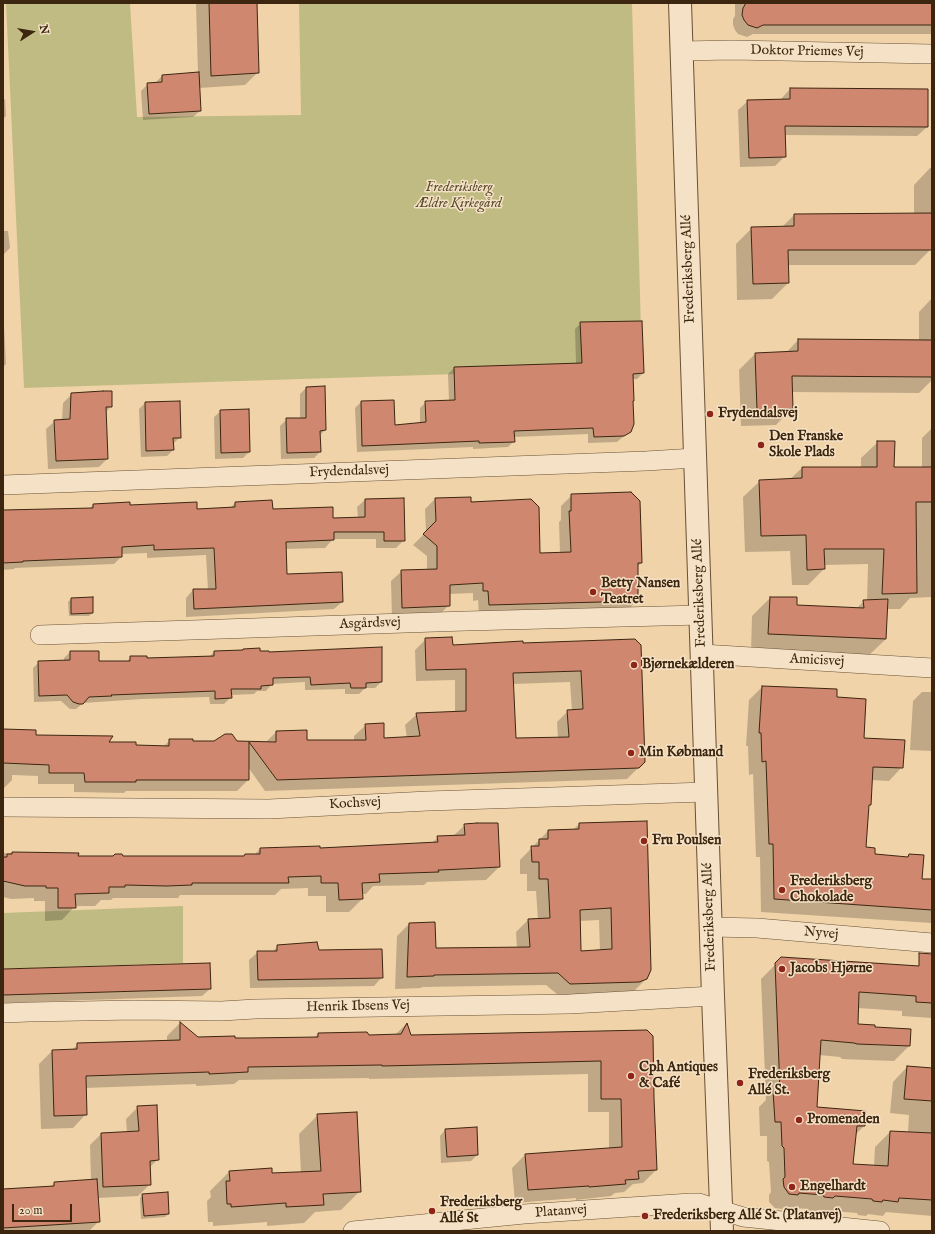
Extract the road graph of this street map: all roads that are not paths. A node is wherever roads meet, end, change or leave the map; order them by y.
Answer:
1 (680, 3) edge
2 (682, 51) junction
3 (932, 54) edge
4 (695, 458) junction
5 (3, 485) edge
6 (701, 615) junction
7 (40, 635) dead end
8 (702, 654) junction
9 (932, 668) edge
10 (706, 792) junction
11 (3, 807) edge
12 (711, 927) junction
13 (932, 943) edge
14 (713, 996) junction
15 (3, 1013) edge
16 (722, 1220) edge
17 (353, 1231) edge
18 (880, 1231) edge

1 - 2 street, Frederiksberg Allé
2 - 3 street, Doktor Priemes Vej
2 - 4 street, Frederiksberg Allé
4 - 5 street, Frydendalsvej
4 - 6 street, Frederiksberg Allé
6 - 7 street, Asgårdsvej
6 - 8 street, Frederiksberg Allé
8 - 9 street, Amicisvej
8 - 10 street, Frederiksberg Allé
10 - 11 street, Kochsvej
10 - 12 street, Frederiksberg Allé
12 - 13 street, Nyvej
12 - 14 street, Frederiksberg Allé
14 - 15 street, Henrik Ibsens Vej
14 - 16 street, Frederiksberg Allé
16 - 17 street, Platanvej
16 - 18 street, Platanvej

